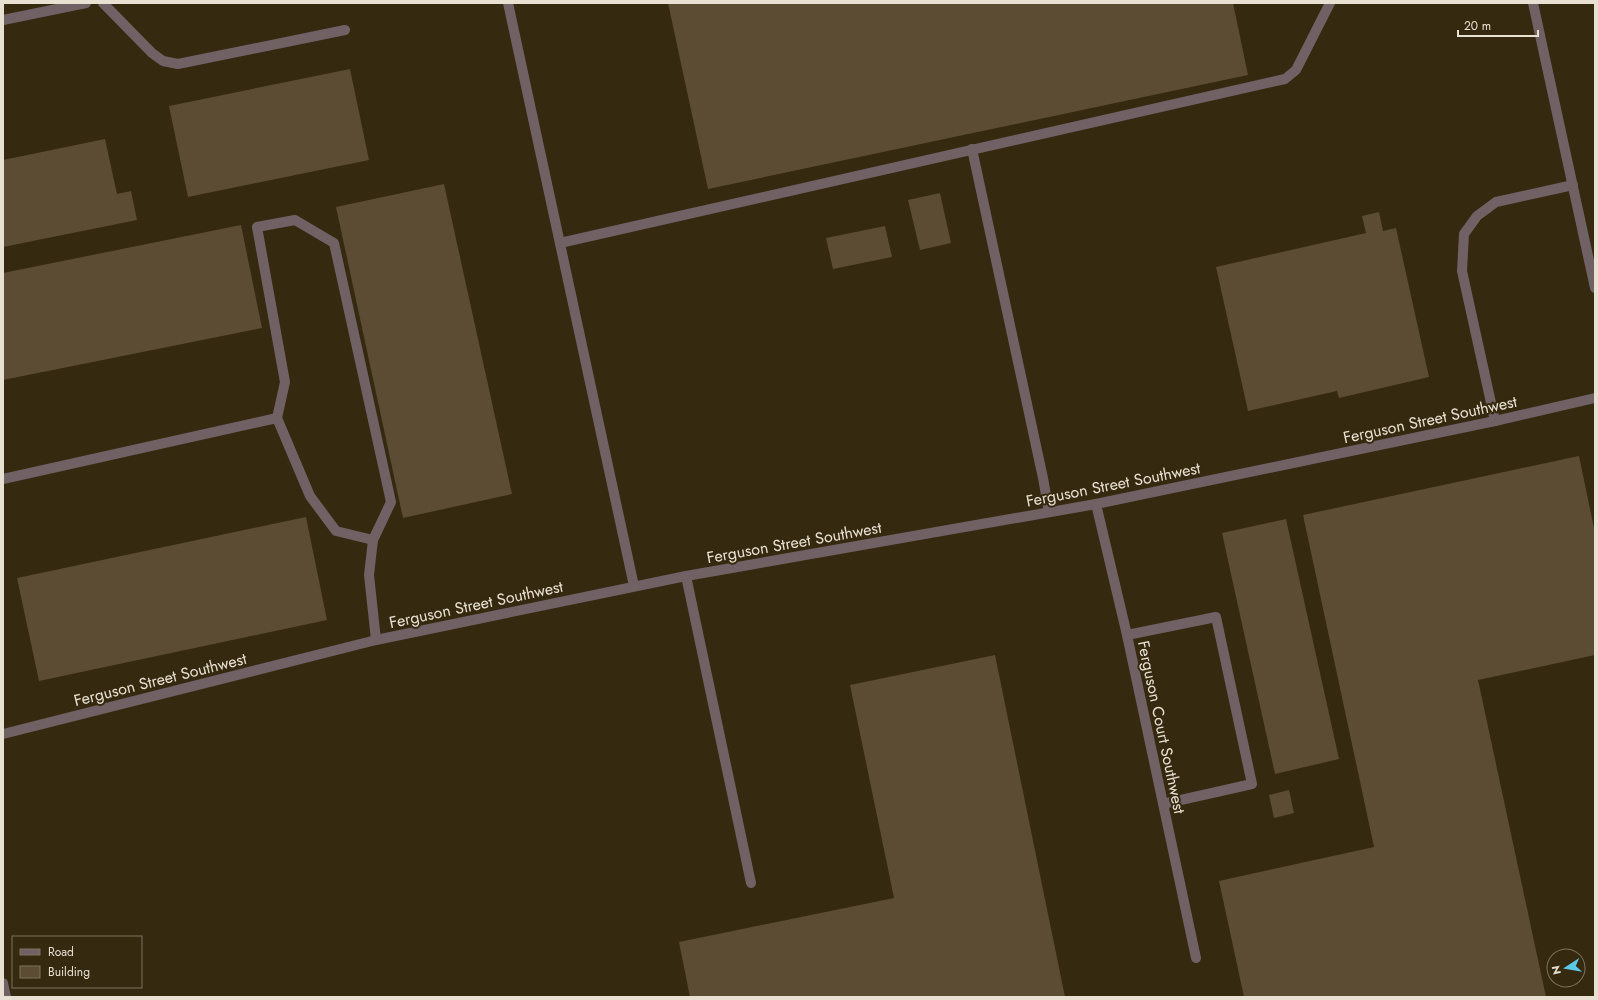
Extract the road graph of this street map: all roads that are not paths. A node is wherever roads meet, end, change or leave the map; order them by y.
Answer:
1 (86, 3) edge
2 (104, 3) edge
3 (508, 3) edge
4 (1330, 3) edge
5 (1533, 3) edge
6 (3, 20) edge
7 (345, 30) dead end
8 (972, 149) junction
9 (1573, 185) junction
10 (560, 243) junction
11 (1593, 268) edge
12 (1595, 288) edge
13 (1595, 398) edge
14 (277, 418) junction
15 (1495, 421) junction
16 (3, 479) edge
17 (1096, 504) junction
18 (1049, 512) junction
19 (373, 540) junction
20 (686, 576) junction
21 (634, 586) junction
22 (1128, 635) junction
23 (376, 640) junction
24 (3, 734) edge
25 (1163, 804) junction
26 (751, 883) dead end
27 (1196, 958) dead end
28 (3, 983) edge
29 (6, 997) edge

1 - 6 street
2 - 7 street
3 - 10 street
4 - 8 street
5 - 9 street
8 - 10 street
8 - 18 street
9 - 11 street
9 - 15 street
10 - 21 street
11 - 12 street
13 - 15 street, Ferguson Street Southwest
14 - 16 street
14 - 19 street
14 - 19 street
15 - 17 street, Ferguson Street Southwest
17 - 18 street, Ferguson Street Southwest
17 - 22 street, Ferguson Court Southwest
18 - 20 street, Ferguson Street Southwest
19 - 23 street
20 - 21 street, Ferguson Street Southwest
20 - 26 street
21 - 23 street, Ferguson Street Southwest
22 - 25 street, Ferguson Court Southwest
22 - 25 street
23 - 24 street, Ferguson Street Southwest
25 - 27 street, Ferguson Court Southwest
28 - 29 street

